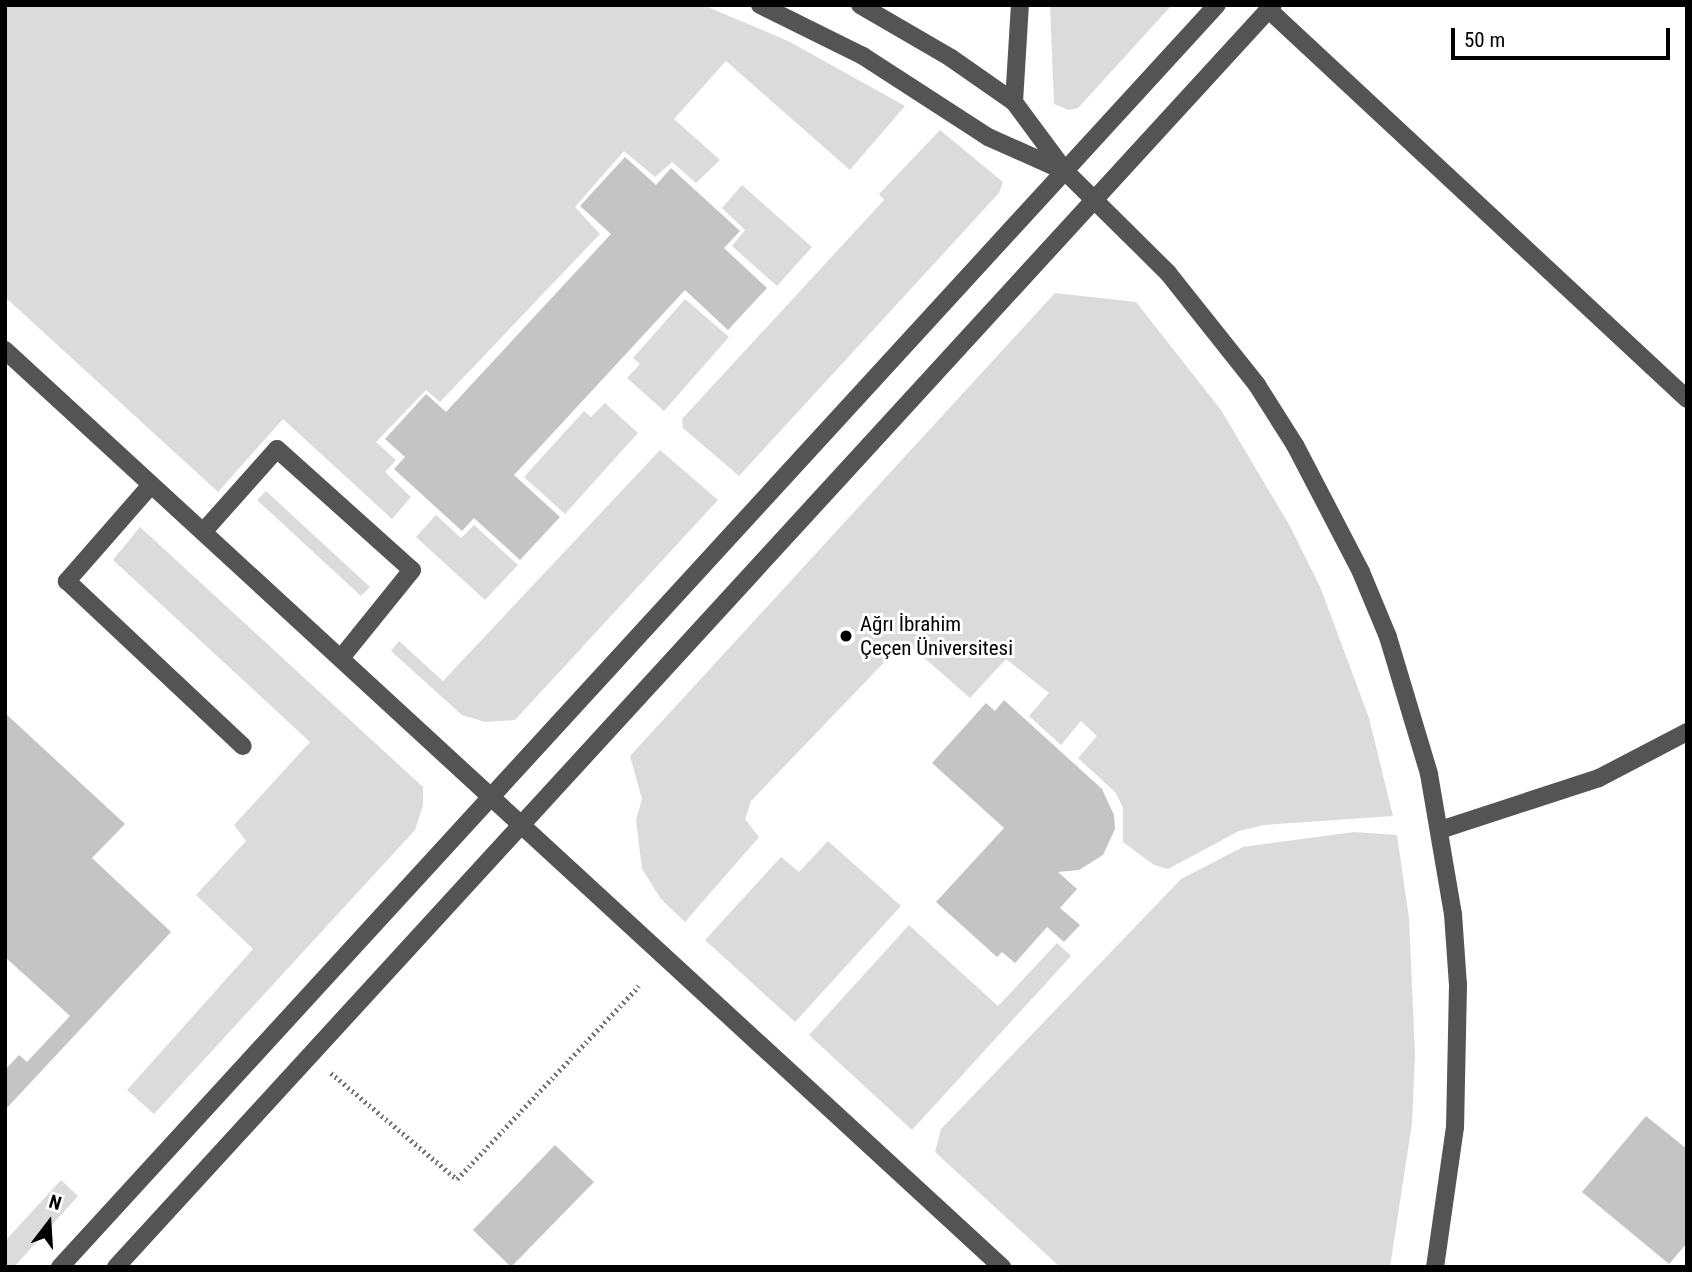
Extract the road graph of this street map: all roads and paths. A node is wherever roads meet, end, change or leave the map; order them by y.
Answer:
1 (760, 5) edge
2 (860, 5) edge
3 (1020, 5) edge
4 (1217, 5) edge
5 (1271, 8) edge
6 (1014, 102) junction
7 (1065, 172) junction
8 (1095, 200) junction
9 (5, 350) edge
10 (1687, 399) edge
11 (151, 485) junction
12 (203, 532) junction
13 (341, 658) junction
14 (1687, 732) edge
15 (243, 746) dead end
16 (491, 797) junction
17 (522, 825) junction
18 (1440, 830) junction
19 (639, 986) dead end
20 (331, 1073) dead end
21 (60, 1267) edge
22 (116, 1267) edge
23 (1002, 1267) edge
24 (1435, 1267) edge

1 - 7 street
2 - 6 street
3 - 6 street
4 - 7 street
5 - 8 street
5 - 10 street
6 - 7 street
7 - 8 street
7 - 16 street
8 - 17 street
8 - 18 street
9 - 11 street
11 - 12 street
11 - 15 street
12 - 13 street
12 - 13 street
13 - 16 street
14 - 18 street
16 - 17 street
16 - 21 street
17 - 22 street
17 - 23 street
18 - 24 street
19 - 20 path

